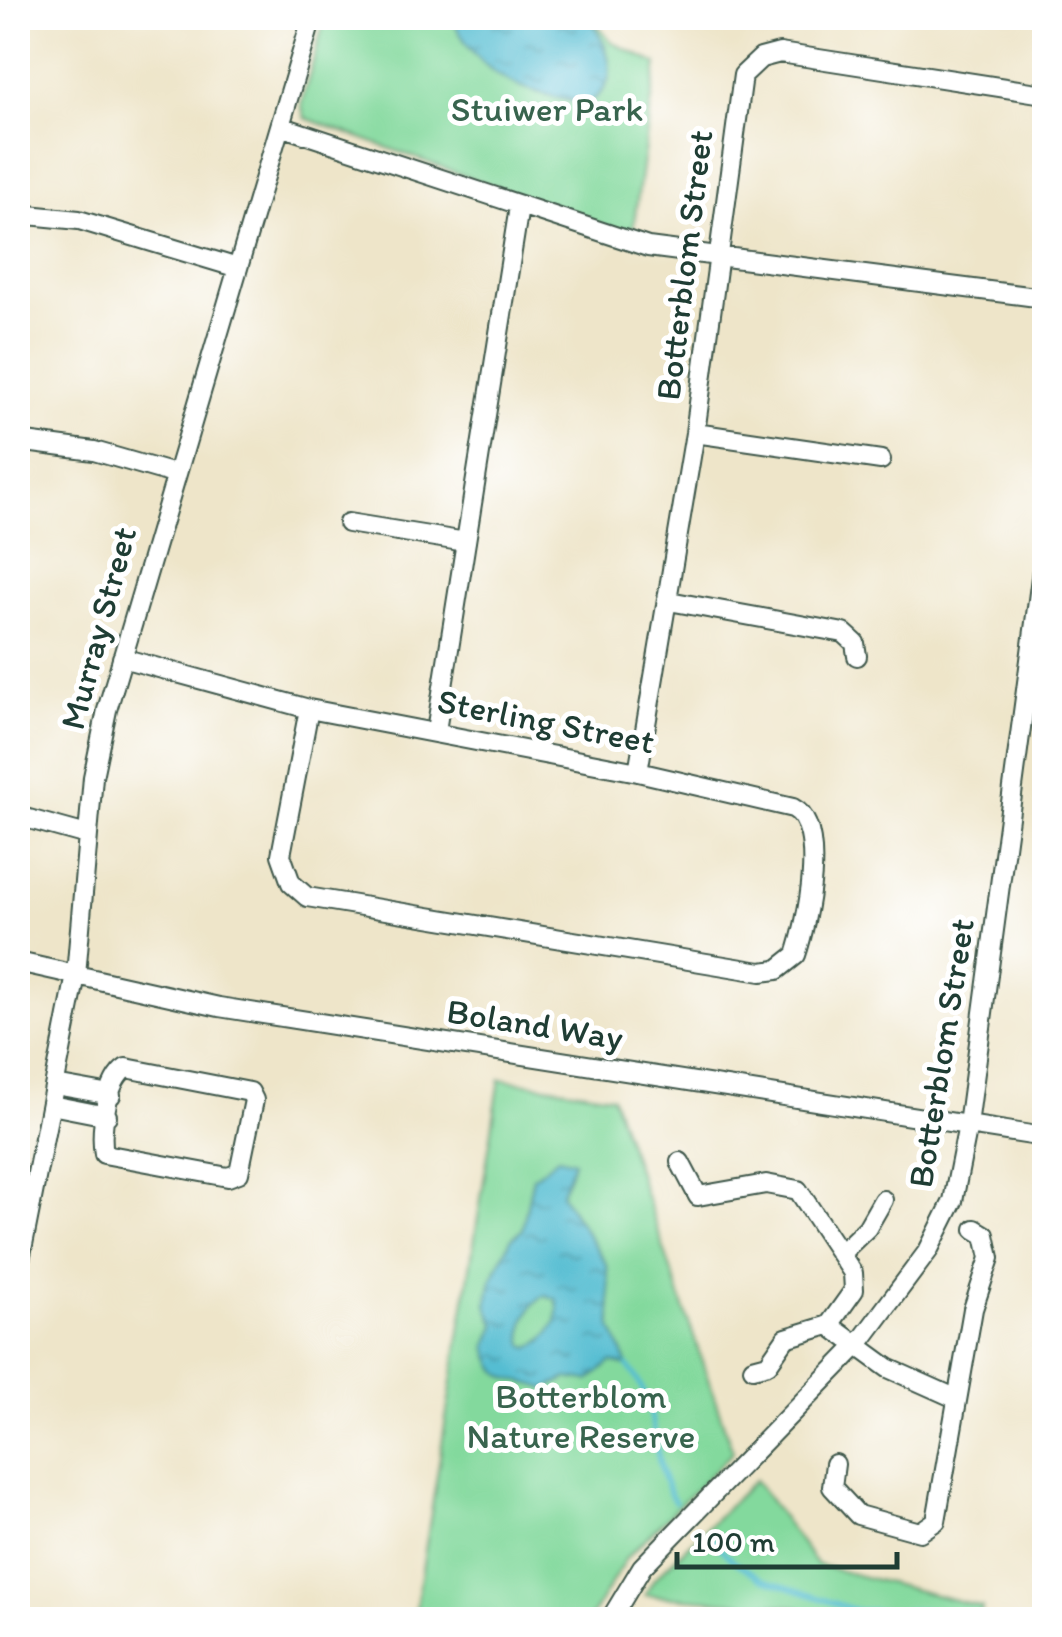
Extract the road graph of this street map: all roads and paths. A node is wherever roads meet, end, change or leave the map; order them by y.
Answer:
1 (312, 18) edge
2 (1044, 94) edge
3 (280, 126) junction
4 (519, 207) junction
5 (18, 214) edge
6 (718, 254) junction
7 (238, 268) junction
8 (1044, 298) edge
9 (695, 432) junction
10 (18, 441) edge
11 (881, 460) dead end
12 (174, 474) junction
13 (348, 524) dead end
14 (466, 542) junction
15 (1044, 555) edge
16 (669, 600) junction
17 (857, 656) dead end
18 (122, 658) junction
19 (309, 709) junction
20 (436, 731) junction
21 (638, 772) junction
22 (18, 816) edge
23 (87, 835) junction
24 (18, 962) edge
25 (76, 976) junction
26 (55, 1085) junction
27 (111, 1095) junction
28 (52, 1105) junction
29 (106, 1116) junction
30 (968, 1125) junction
31 (1044, 1137) edge
32 (680, 1162) dead end
33 (883, 1200) dead end
34 (975, 1229) dead end
35 (841, 1253) junction
36 (18, 1270) edge
37 (829, 1325) junction
38 (858, 1346) junction
39 (752, 1368) dead end
40 (955, 1398) junction
41 (835, 1464) dead end
42 (610, 1620) edge

1 - 3 street, Murray Street
2 - 6 street, Botterblom Street
3 - 4 street
3 - 7 street, Murray Street
4 - 6 street
4 - 14 street
5 - 7 street
6 - 8 street
6 - 9 street, Botterblom Street
7 - 12 street, Murray Street
9 - 11 street
9 - 16 street, Botterblom Street
10 - 12 street
12 - 18 street, Murray Street
13 - 14 street
14 - 20 street
15 - 30 street, Botterblom Street
16 - 17 street
16 - 21 street, Botterblom Street
18 - 19 street, Sterling Street
18 - 23 street, Murray Street
19 - 20 street, Sterling Street
19 - 21 street, Sterling Street
20 - 21 street, Sterling Street
22 - 23 street
23 - 25 street, Murray Street
24 - 25 street, Boland Way
25 - 26 street, Murray Street
25 - 30 street, Boland Way
26 - 27 street
26 - 28 street, Murray Street
27 - 29 street
27 - 29 street
28 - 29 street
28 - 36 street, Murray Street
30 - 31 street, Boland Way
30 - 38 street, Botterblom Street
32 - 35 street
33 - 35 street
34 - 40 street
35 - 37 street
37 - 38 street
37 - 39 street
38 - 40 street
38 - 42 street, Botterblom Street
40 - 41 street

